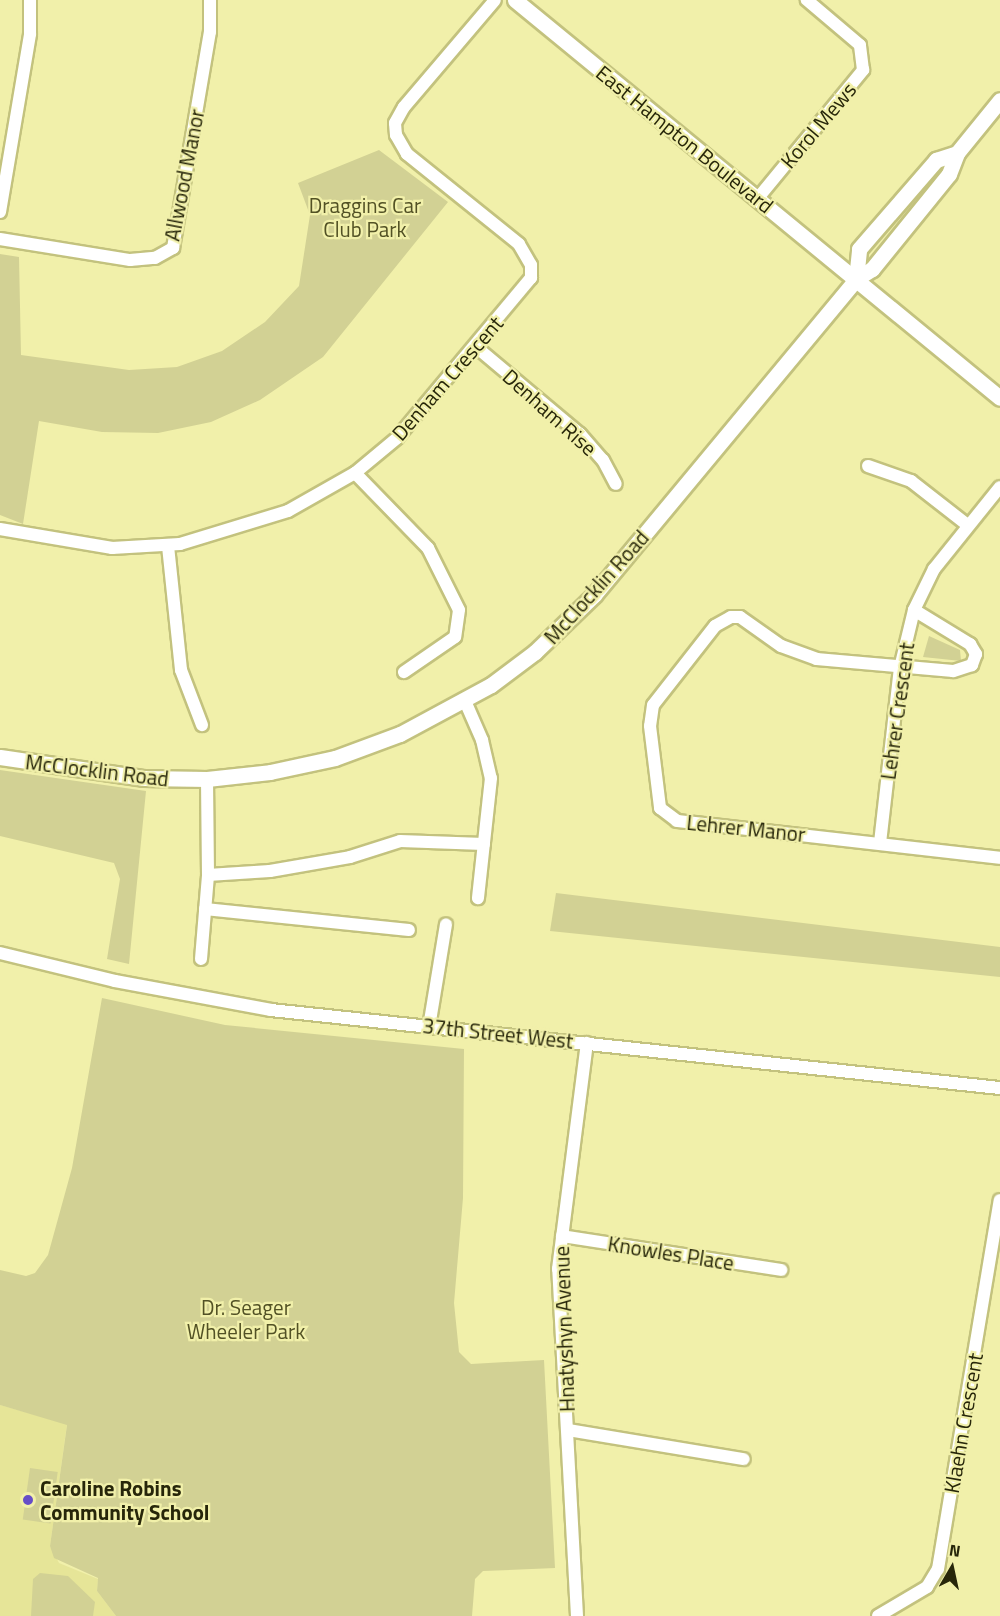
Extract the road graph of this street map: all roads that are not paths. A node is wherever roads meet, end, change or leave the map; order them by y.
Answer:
1 (30, 0) edge
2 (210, 0) edge
3 (495, 0) edge
4 (514, 0) edge
5 (807, 0) edge
6 (1000, 100) edge
7 (957, 153) junction
8 (758, 198) junction
9 (0, 212) edge
10 (0, 239) edge
11 (856, 279) junction
12 (475, 346) junction
13 (1000, 398) edge
14 (868, 466) dead end
15 (355, 473) junction
16 (616, 484) dead end
17 (1000, 487) edge
18 (966, 524) junction
19 (0, 529) edge
20 (168, 546) junction
21 (914, 610) junction
22 (900, 668) junction
23 (404, 672) dead end
24 (465, 701) junction
25 (202, 725) dead end
26 (0, 757) edge
27 (207, 779) junction
28 (880, 843) junction
29 (484, 844) junction
30 (1000, 858) edge
31 (208, 875) junction
32 (478, 898) dead end
33 (205, 909) junction
34 (446, 924) dead end
35 (409, 930) dead end
36 (0, 953) edge
37 (201, 958) dead end
38 (429, 1027) junction
39 (587, 1043) junction
40 (1000, 1088) edge
41 (1000, 1200) edge
42 (562, 1236) junction
43 (781, 1270) dead end
44 (568, 1430) junction
45 (744, 1459) dead end
46 (577, 1616) edge
47 (878, 1616) edge

1 - 9 street
2 - 10 street, Allwood Manor
3 - 12 street, Denham Crescent
4 - 8 street, East Hampton Boulevard
5 - 8 street, Korol Mews
6 - 7 street, McClocklin Road
7 - 11 street, McClocklin Road
7 - 11 street, McClocklin Road
8 - 11 street, East Hampton Boulevard
11 - 13 street, East Hampton Boulevard
11 - 24 street, McClocklin Road
12 - 15 street, Denham Crescent
12 - 16 street, Denham Rise
14 - 18 street
15 - 20 street, Denham Crescent
15 - 23 street
17 - 18 street, Lehrer Crescent
18 - 21 street, Lehrer Crescent
19 - 20 street, Denham Crescent
20 - 25 street
21 - 22 street, Lehrer Crescent
21 - 22 street
22 - 28 street, Lehrer Crescent
22 - 28 street, Lehrer Manor
24 - 27 street, McClocklin Road
24 - 29 street
26 - 27 street, McClocklin Road
27 - 31 street
28 - 30 street
29 - 31 street
29 - 32 street
31 - 33 street
33 - 35 street
33 - 37 street
34 - 38 street
36 - 38 street, 37th Street West
38 - 39 street, 37th Street West
39 - 40 street, 37th Street West
39 - 42 street, Hnatyshyn Avenue
41 - 47 street, Klaehn Crescent
42 - 43 street, Knowles Place
42 - 44 street, Hnatyshyn Avenue
44 - 45 street
44 - 46 street, Hnatyshyn Avenue

